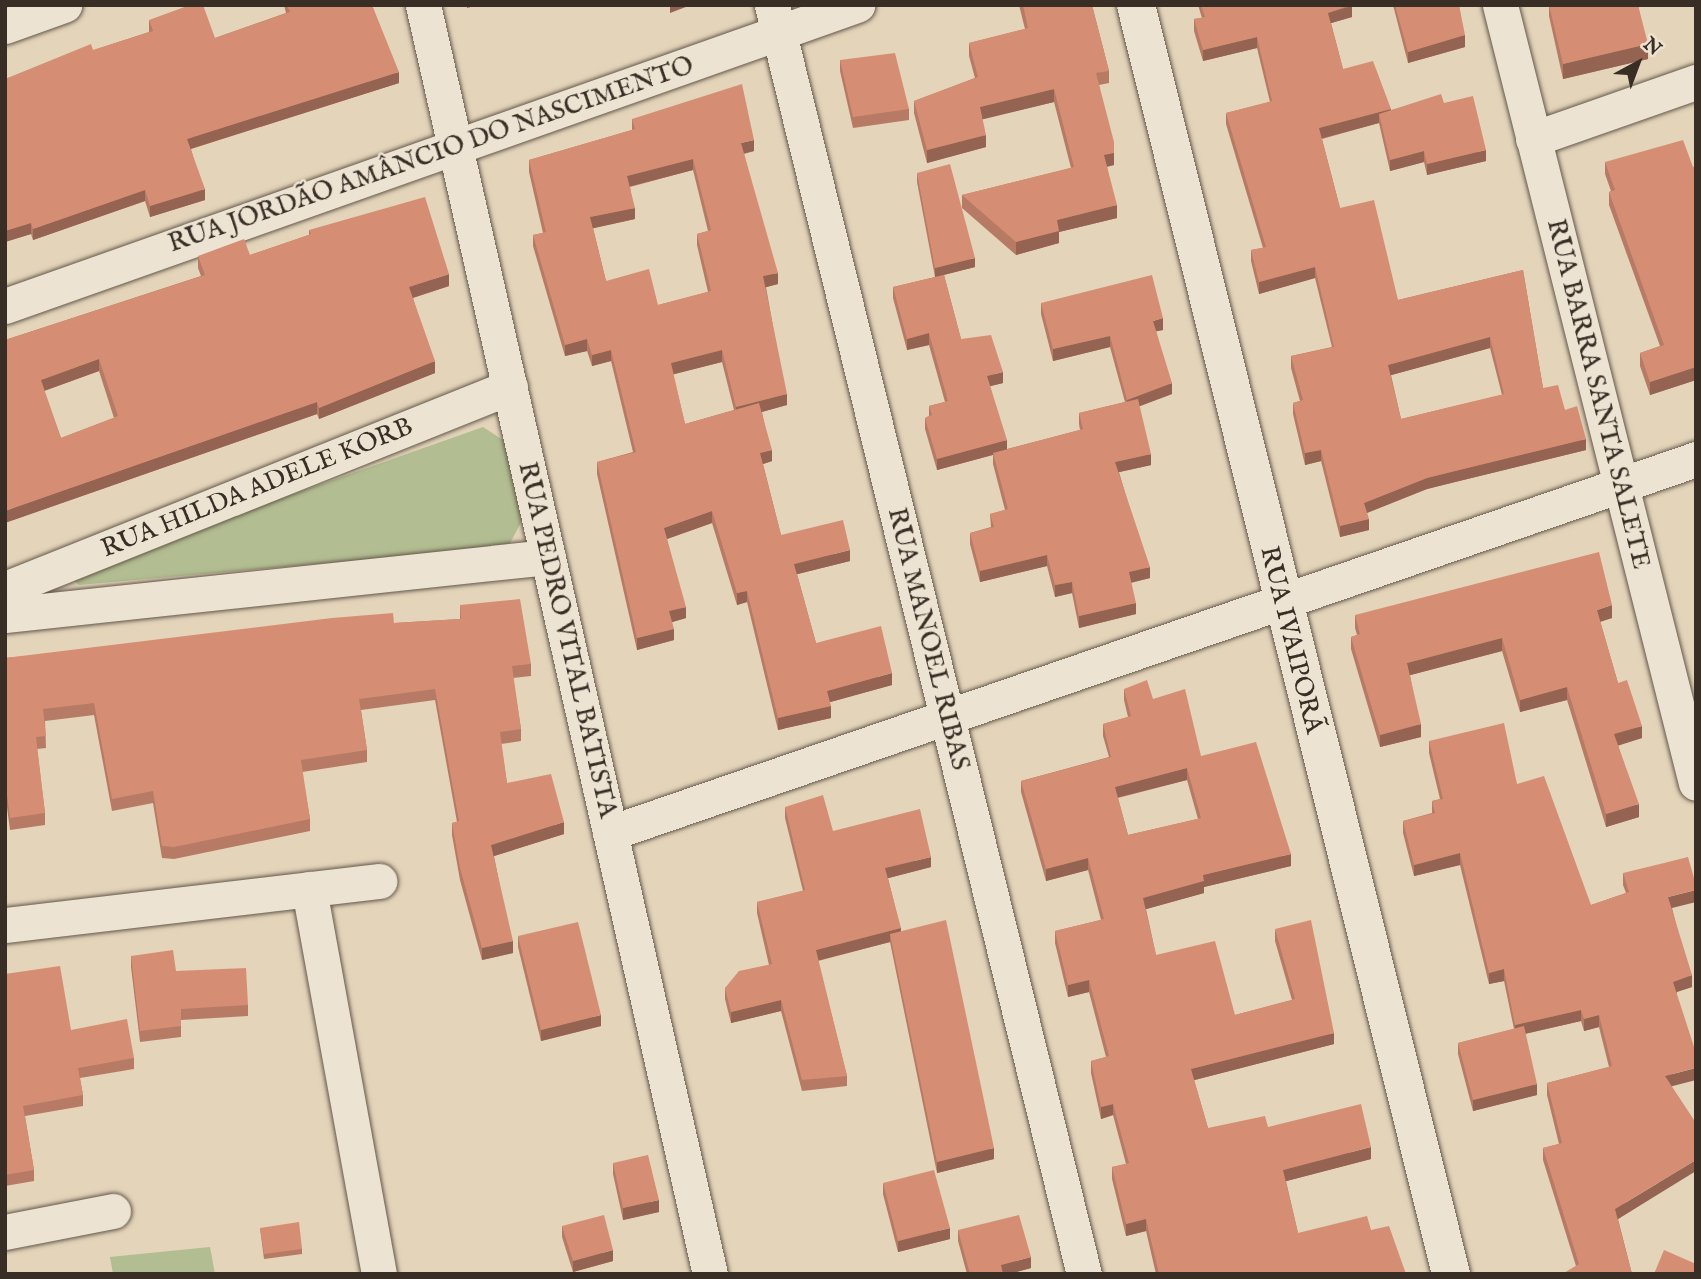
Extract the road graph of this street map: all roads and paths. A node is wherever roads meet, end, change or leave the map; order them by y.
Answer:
1 (64, 5) edge
2 (423, 5) edge
3 (857, 5) edge
4 (1136, 5) edge
5 (1500, 5) edge
6 (776, 19) edge
7 (5, 26) edge
8 (1696, 82) edge
9 (1533, 139) junction
10 (455, 146) junction
11 (5, 306) edge
12 (510, 387) junction
13 (1696, 459) edge
14 (1621, 485) junction
15 (548, 557) junction
16 (5, 589) edge
17 (1282, 602) junction
18 (5, 615) edge
19 (948, 718) junction
20 (1696, 783) edge
21 (610, 833) junction
22 (379, 881) dead end
23 (309, 889) junction
24 (5, 925) edge
25 (113, 1211) dead end
26 (5, 1232) edge
27 (379, 1274) edge
28 (710, 1274) edge
29 (1084, 1274) edge
30 (1451, 1274) edge

1 - 7 street
2 - 10 street, RUA PEDRO VITAL BATISTA
3 - 6 street, RUA JORDÃO AMÂNCIO DO NASCIMENTO
4 - 17 street, RUA IVAIPORÃ
5 - 9 street, RUA BARRA SANTA SALETE
6 - 10 street, RUA JORDÃO AMÂNCIO DO NASCIMENTO
6 - 19 street, RUA MANOEL RIBAS
8 - 9 street
9 - 14 street, RUA BARRA SANTA SALETE
10 - 11 street, RUA JORDÃO AMÂNCIO DO NASCIMENTO
10 - 12 street, RUA PEDRO VITAL BATISTA
12 - 15 street, RUA PEDRO VITAL BATISTA
12 - 16 street, RUA HILDA ADELE KORB
13 - 14 street
14 - 17 street
14 - 20 street, RUA BARRA SANTA SALETE
15 - 18 street
15 - 21 street, RUA PEDRO VITAL BATISTA
17 - 19 street
17 - 30 street, RUA IVAIPORÃ
19 - 21 street
19 - 29 street, RUA MANOEL RIBAS
21 - 28 street, RUA PEDRO VITAL BATISTA
22 - 23 street
23 - 24 street
23 - 27 street
25 - 26 street

